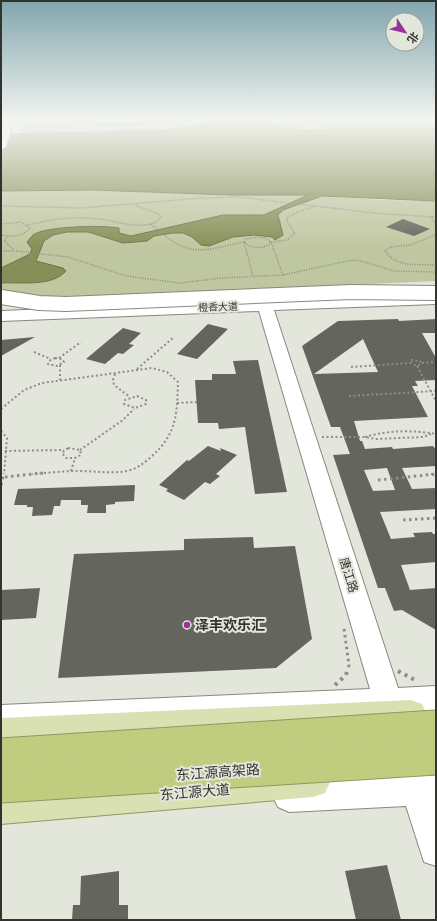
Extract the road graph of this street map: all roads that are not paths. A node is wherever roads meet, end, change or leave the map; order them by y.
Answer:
1 (436, 293) edge
2 (1, 298) edge
3 (436, 299) edge
4 (264, 302) junction
5 (1, 310) edge
6 (1, 316) edge
7 (426, 689) edge
8 (390, 707) junction
9 (436, 712) edge
10 (1, 717) edge
11 (436, 723) edge
12 (436, 727) edge
13 (1, 732) edge
14 (316, 734) junction
15 (1, 755) edge
16 (428, 777) edge
17 (1, 786) edge
18 (1, 808) edge
19 (1, 812) edge
20 (436, 850) edge

1 - 2 street, bridge
1 - 4 street, 橙香大道
3 - 4 street, 橙香大道
4 - 5 street, 橙香大道
4 - 6 street, 橙香大道
4 - 8 street, 唐江路
7 - 8 street
8 - 9 main road
8 - 10 street
8 - 13 main road
8 - 16 street, 唐江路
11 - 14 highway, bridge
12 - 14 highway, bridge
14 - 15 highway, bridge
16 - 17 highway, 东江源高架路, bridge
16 - 18 main road, 东江源大道
16 - 19 street
16 - 20 street, 唐江路

